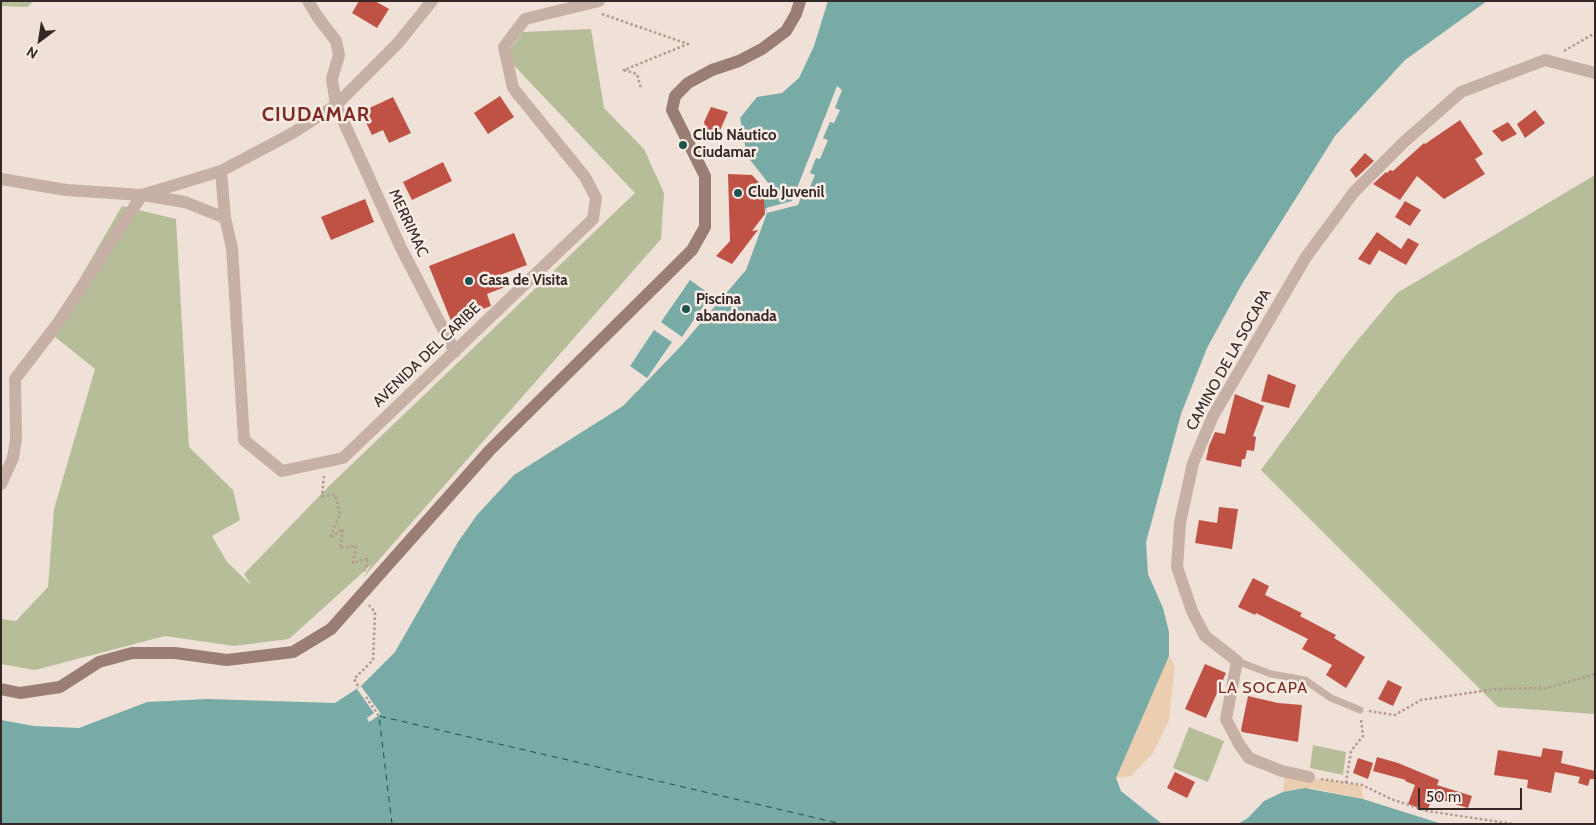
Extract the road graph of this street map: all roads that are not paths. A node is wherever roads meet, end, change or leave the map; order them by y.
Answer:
1 (308, 1) edge
2 (432, 1) edge
3 (599, 1) edge
4 (800, 1) edge
5 (1595, 73) edge
6 (336, 105) junction
7 (221, 172) junction
8 (1, 178) edge
9 (142, 195) junction
10 (226, 218) junction
11 (454, 352) junction
12 (1, 484) edge
13 (1237, 662) junction
14 (1, 689) edge
15 (1360, 710) road end
16 (1309, 777) road end

1 - 6 street, MERRIMAC
2 - 6 street
3 - 11 street, AVENIDA DEL CARIBE
4 - 14 main road
5 - 13 street, CAMINO DE LA SOCAPA
6 - 7 street
6 - 11 street, MERRIMAC
7 - 9 street
7 - 10 street, AVENIDA DEL CARIBE
8 - 9 street
9 - 10 street
9 - 12 street
10 - 11 street, AVENIDA DEL CARIBE
13 - 15 lane
13 - 16 street

